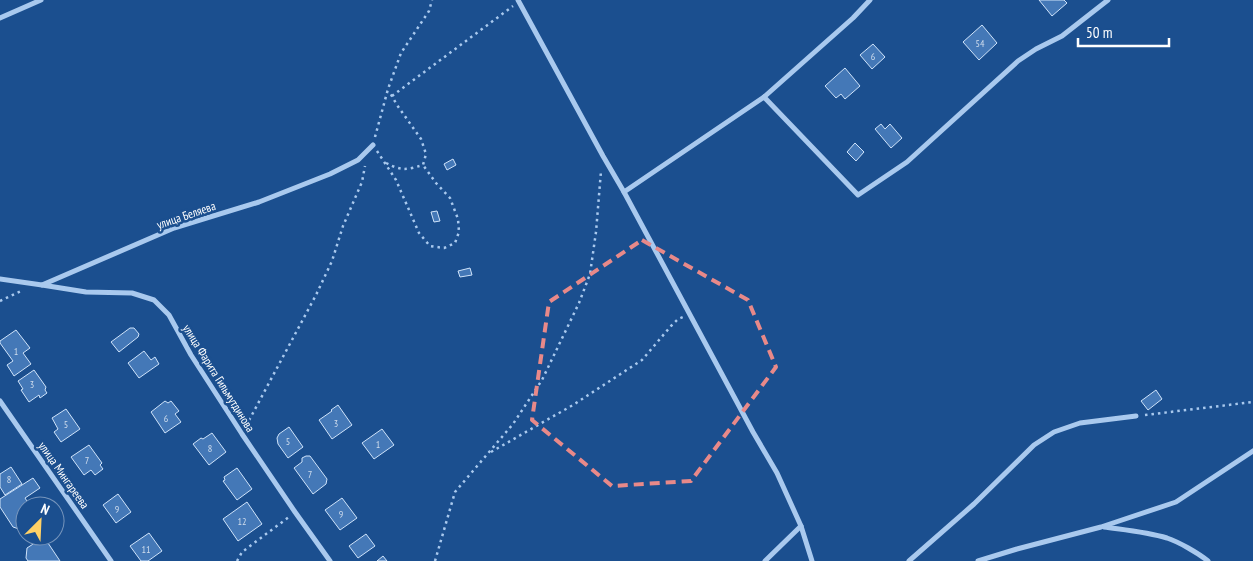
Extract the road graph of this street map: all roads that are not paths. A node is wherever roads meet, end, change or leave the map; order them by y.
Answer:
1 (40, 0) edge
2 (870, 0) edge
3 (1108, 0) edge
4 (518, 1) edge
5 (0, 18) edge
6 (764, 96) junction
7 (373, 145) road end
8 (624, 192) junction
9 (0, 279) edge
10 (42, 285) junction
11 (0, 401) edge
12 (1136, 416) road end
13 (1253, 451) edge
14 (801, 526) junction
15 (1101, 527) junction
16 (111, 561) edge
17 (330, 561) edge
18 (766, 561) edge
19 (812, 561) edge
20 (909, 561) edge
21 (978, 561) edge
22 (1208, 561) edge

1 - 5 street
2 - 6 street
3 - 6 street
4 - 8 street
6 - 8 street
7 - 10 street, улица Беляева
8 - 14 street
9 - 10 street
10 - 17 street, улица Фарита Гильмутдинова
11 - 16 street, улица Мингареева
12 - 20 street
13 - 15 street
14 - 18 street
14 - 19 street
15 - 21 street
15 - 22 street

